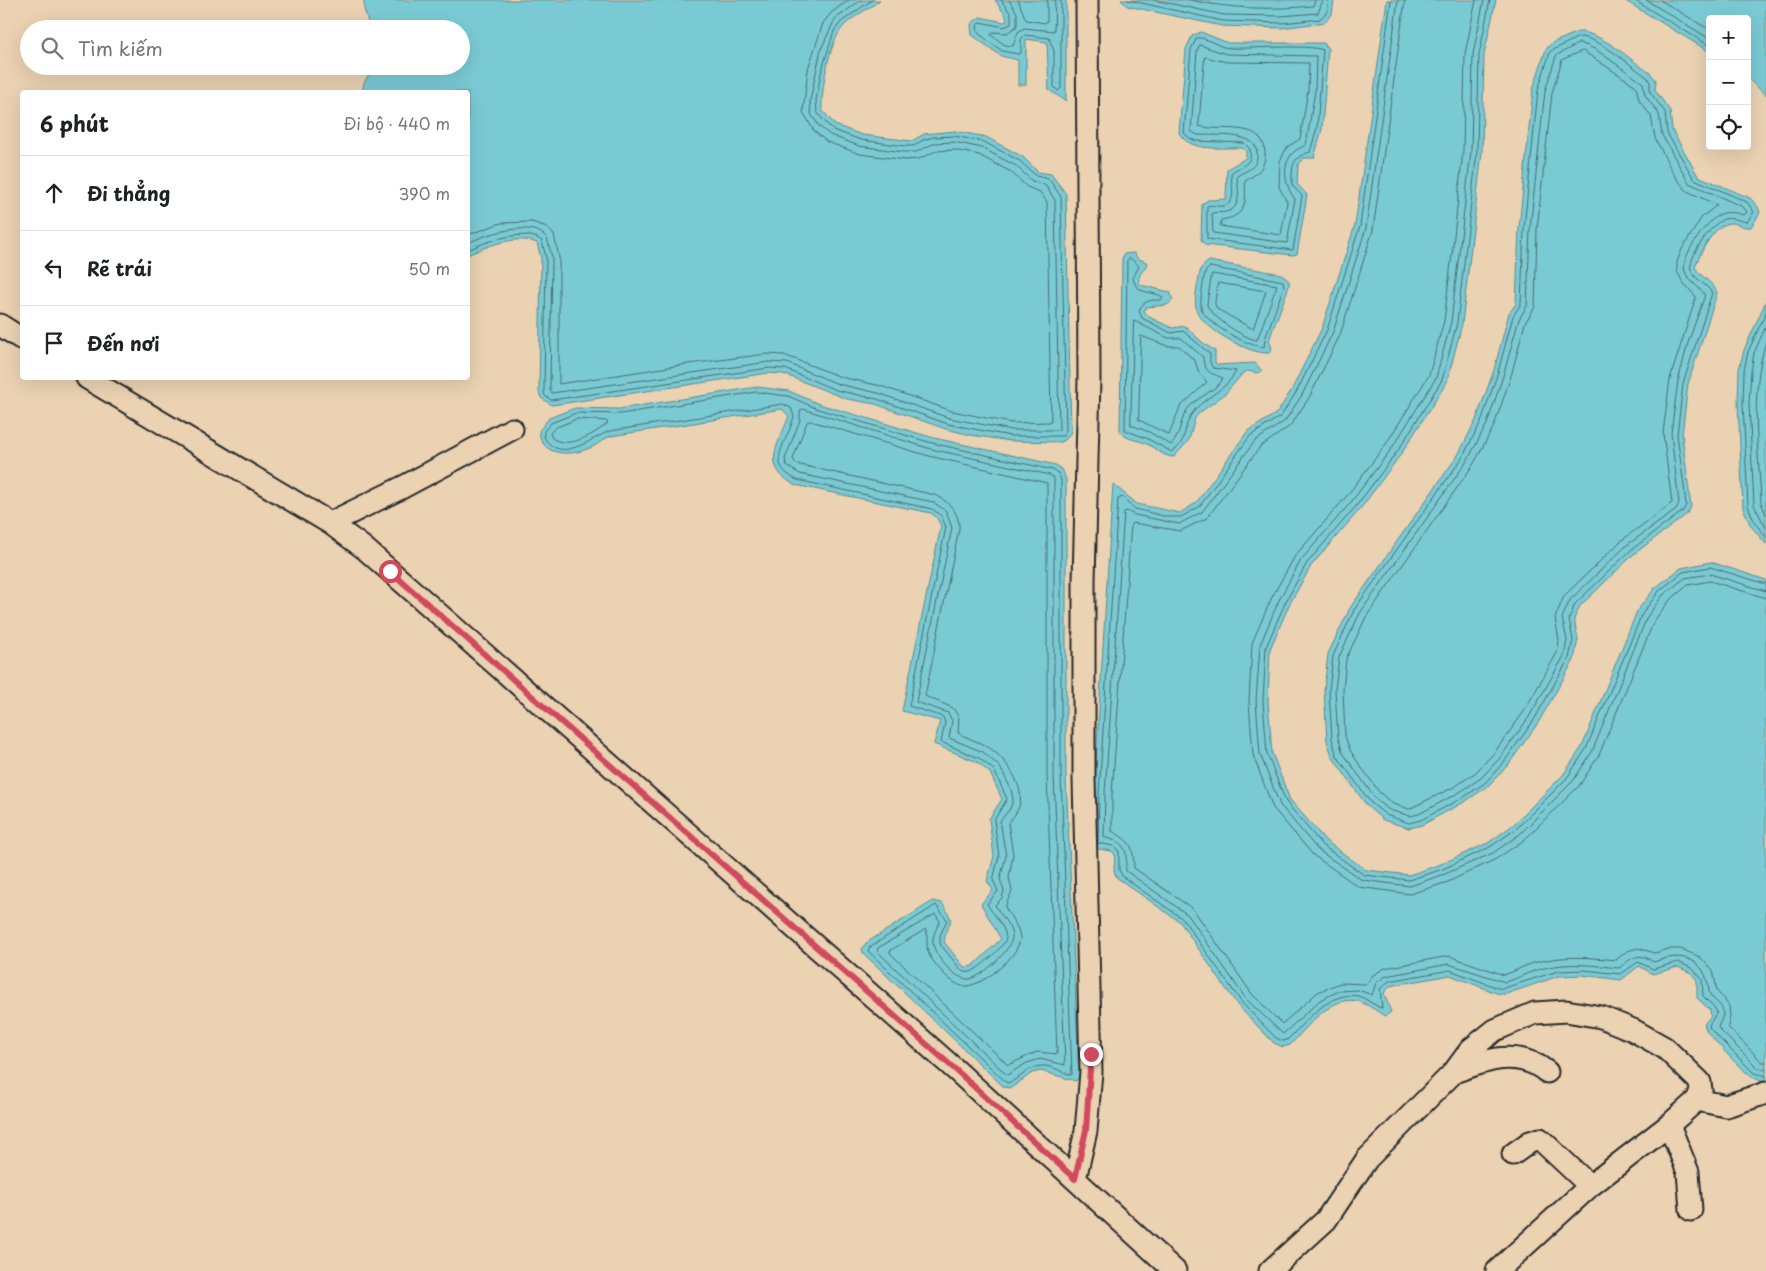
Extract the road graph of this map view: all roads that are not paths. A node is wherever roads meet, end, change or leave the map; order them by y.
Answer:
1 (1087, 0) edge
2 (0, 325) edge
3 (20, 338) edge
4 (90, 380) edge
5 (512, 429) dead end
6 (330, 523) junction
7 (1454, 1072) junction
8 (1547, 1072) dead end
9 (1766, 1093) edge
10 (1697, 1100) junction
11 (1669, 1125) junction
12 (1513, 1154) dead end
13 (1075, 1179) junction
14 (1590, 1186) junction
15 (1691, 1210) dead end
16 (1175, 1271) edge
17 (1270, 1271) edge
18 (1497, 1271) edge

1 - 13 street
2 - 3 street
4 - 6 street
5 - 6 street
6 - 13 street
7 - 8 street
7 - 10 street
7 - 17 street
9 - 10 street
10 - 11 street
11 - 14 street
11 - 15 street
12 - 14 street
13 - 16 street
14 - 18 street

